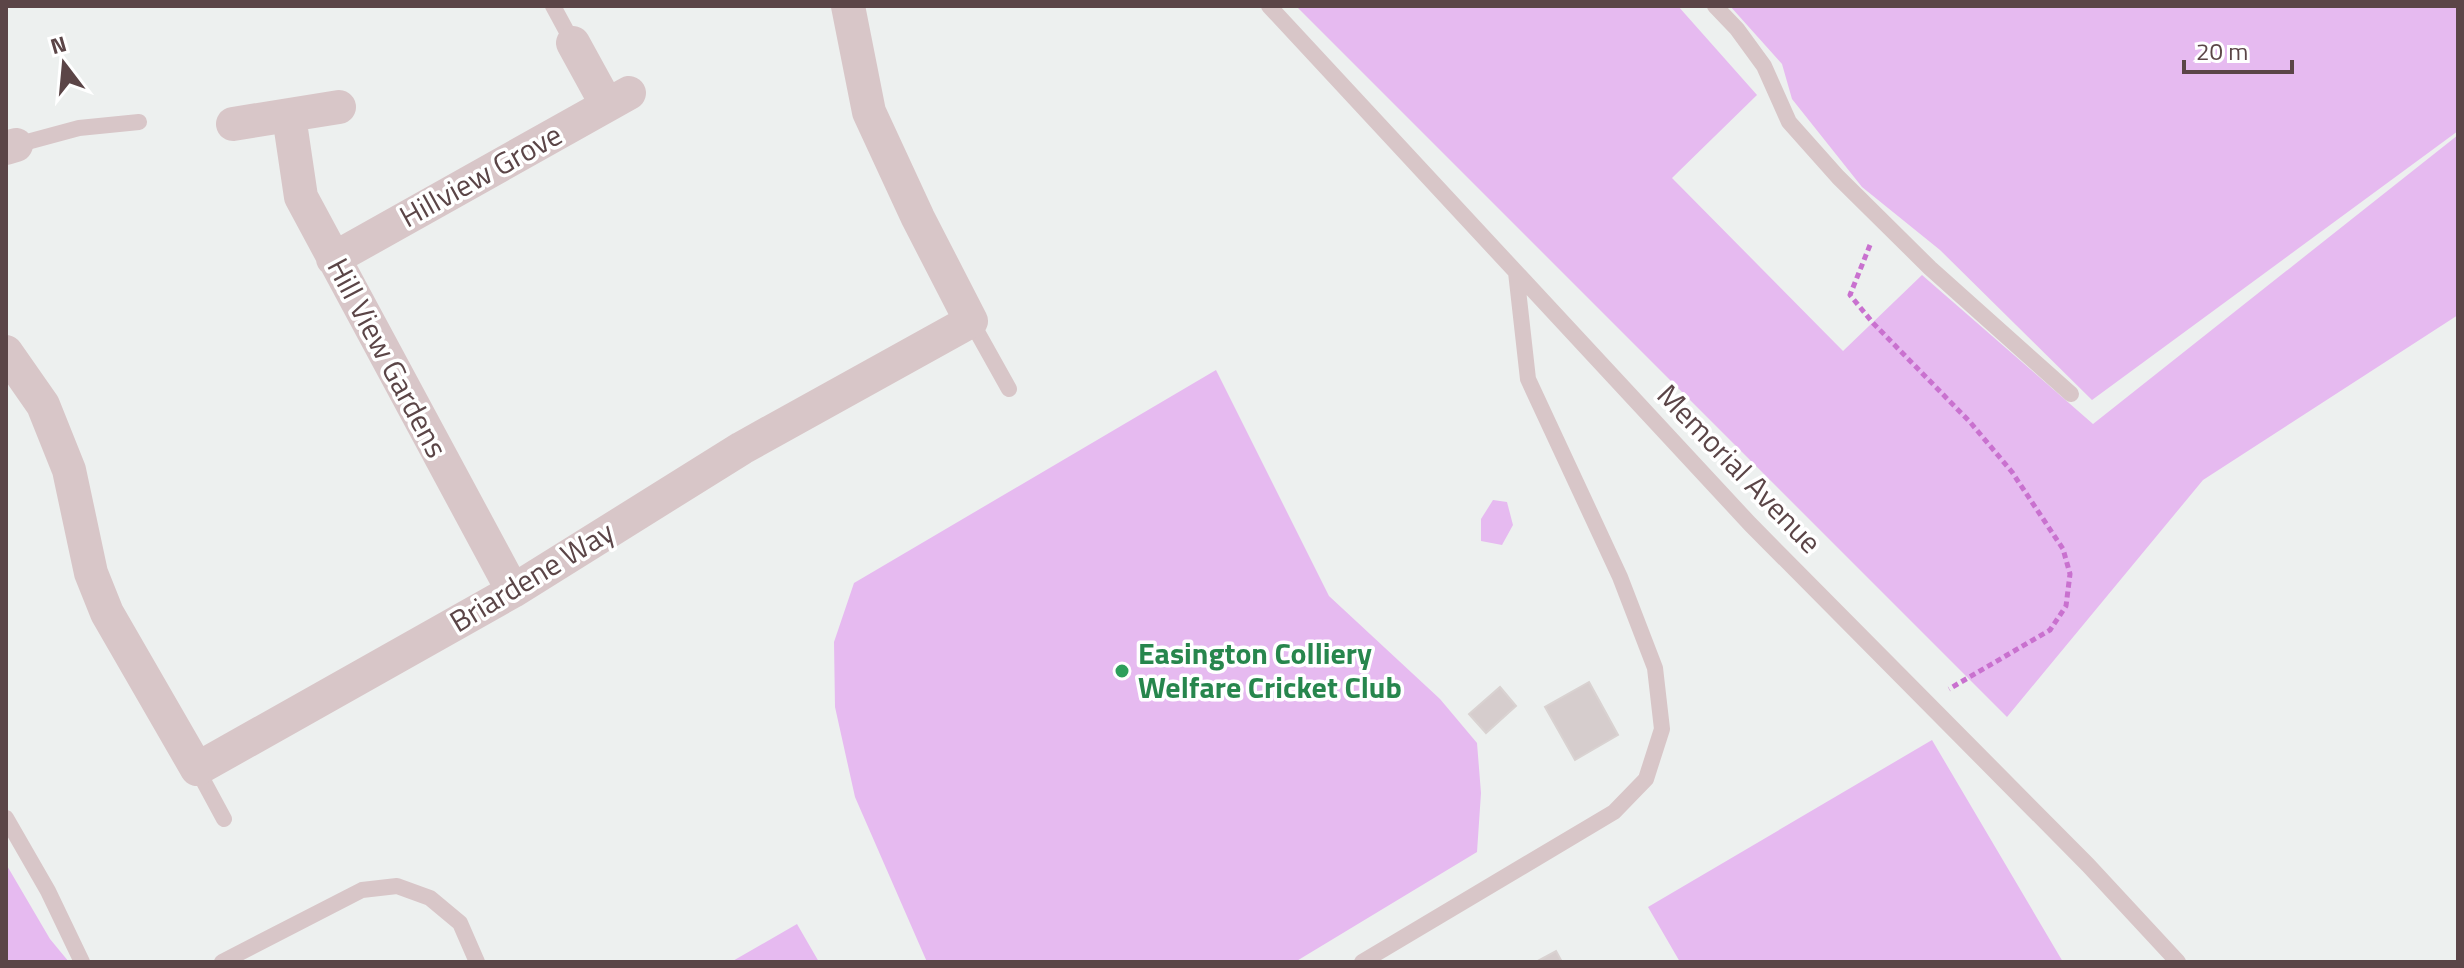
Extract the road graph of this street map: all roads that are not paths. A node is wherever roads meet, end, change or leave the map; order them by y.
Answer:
1 (553, 6) edge
2 (848, 6) edge
3 (1269, 6) edge
4 (1715, 6) edge
5 (573, 43) joint
6 (339, 107) dead end
7 (289, 116) junction
8 (139, 122) dead end
9 (233, 124) dead end
10 (11, 147) edge
11 (333, 259) junction
12 (1516, 272) junction
13 (971, 321) junction
14 (6, 352) edge
15 (1009, 389) dead end
16 (2071, 394) dead end
17 (513, 591) junction
18 (197, 769) junction
19 (6, 818) edge
20 (224, 819) dead end
21 (82, 962) edge
22 (222, 962) edge
23 (477, 962) edge
24 (1362, 962) edge
25 (2178, 962) edge

1 - 5 lane
2 - 13 street
3 - 12 lane, Memorial Avenue
4 - 16 lane
5 - 11 street, Hillview Grove
6 - 7 street
7 - 9 street
7 - 11 street, Hill View Gardens
8 - 10 lane
11 - 17 street, Hill View Gardens
12 - 24 lane
12 - 25 lane, Memorial Avenue
13 - 15 lane
13 - 17 street, Briardene Way
14 - 18 street
17 - 18 street, Briardene Way
18 - 20 lane
19 - 21 lane
22 - 23 lane

